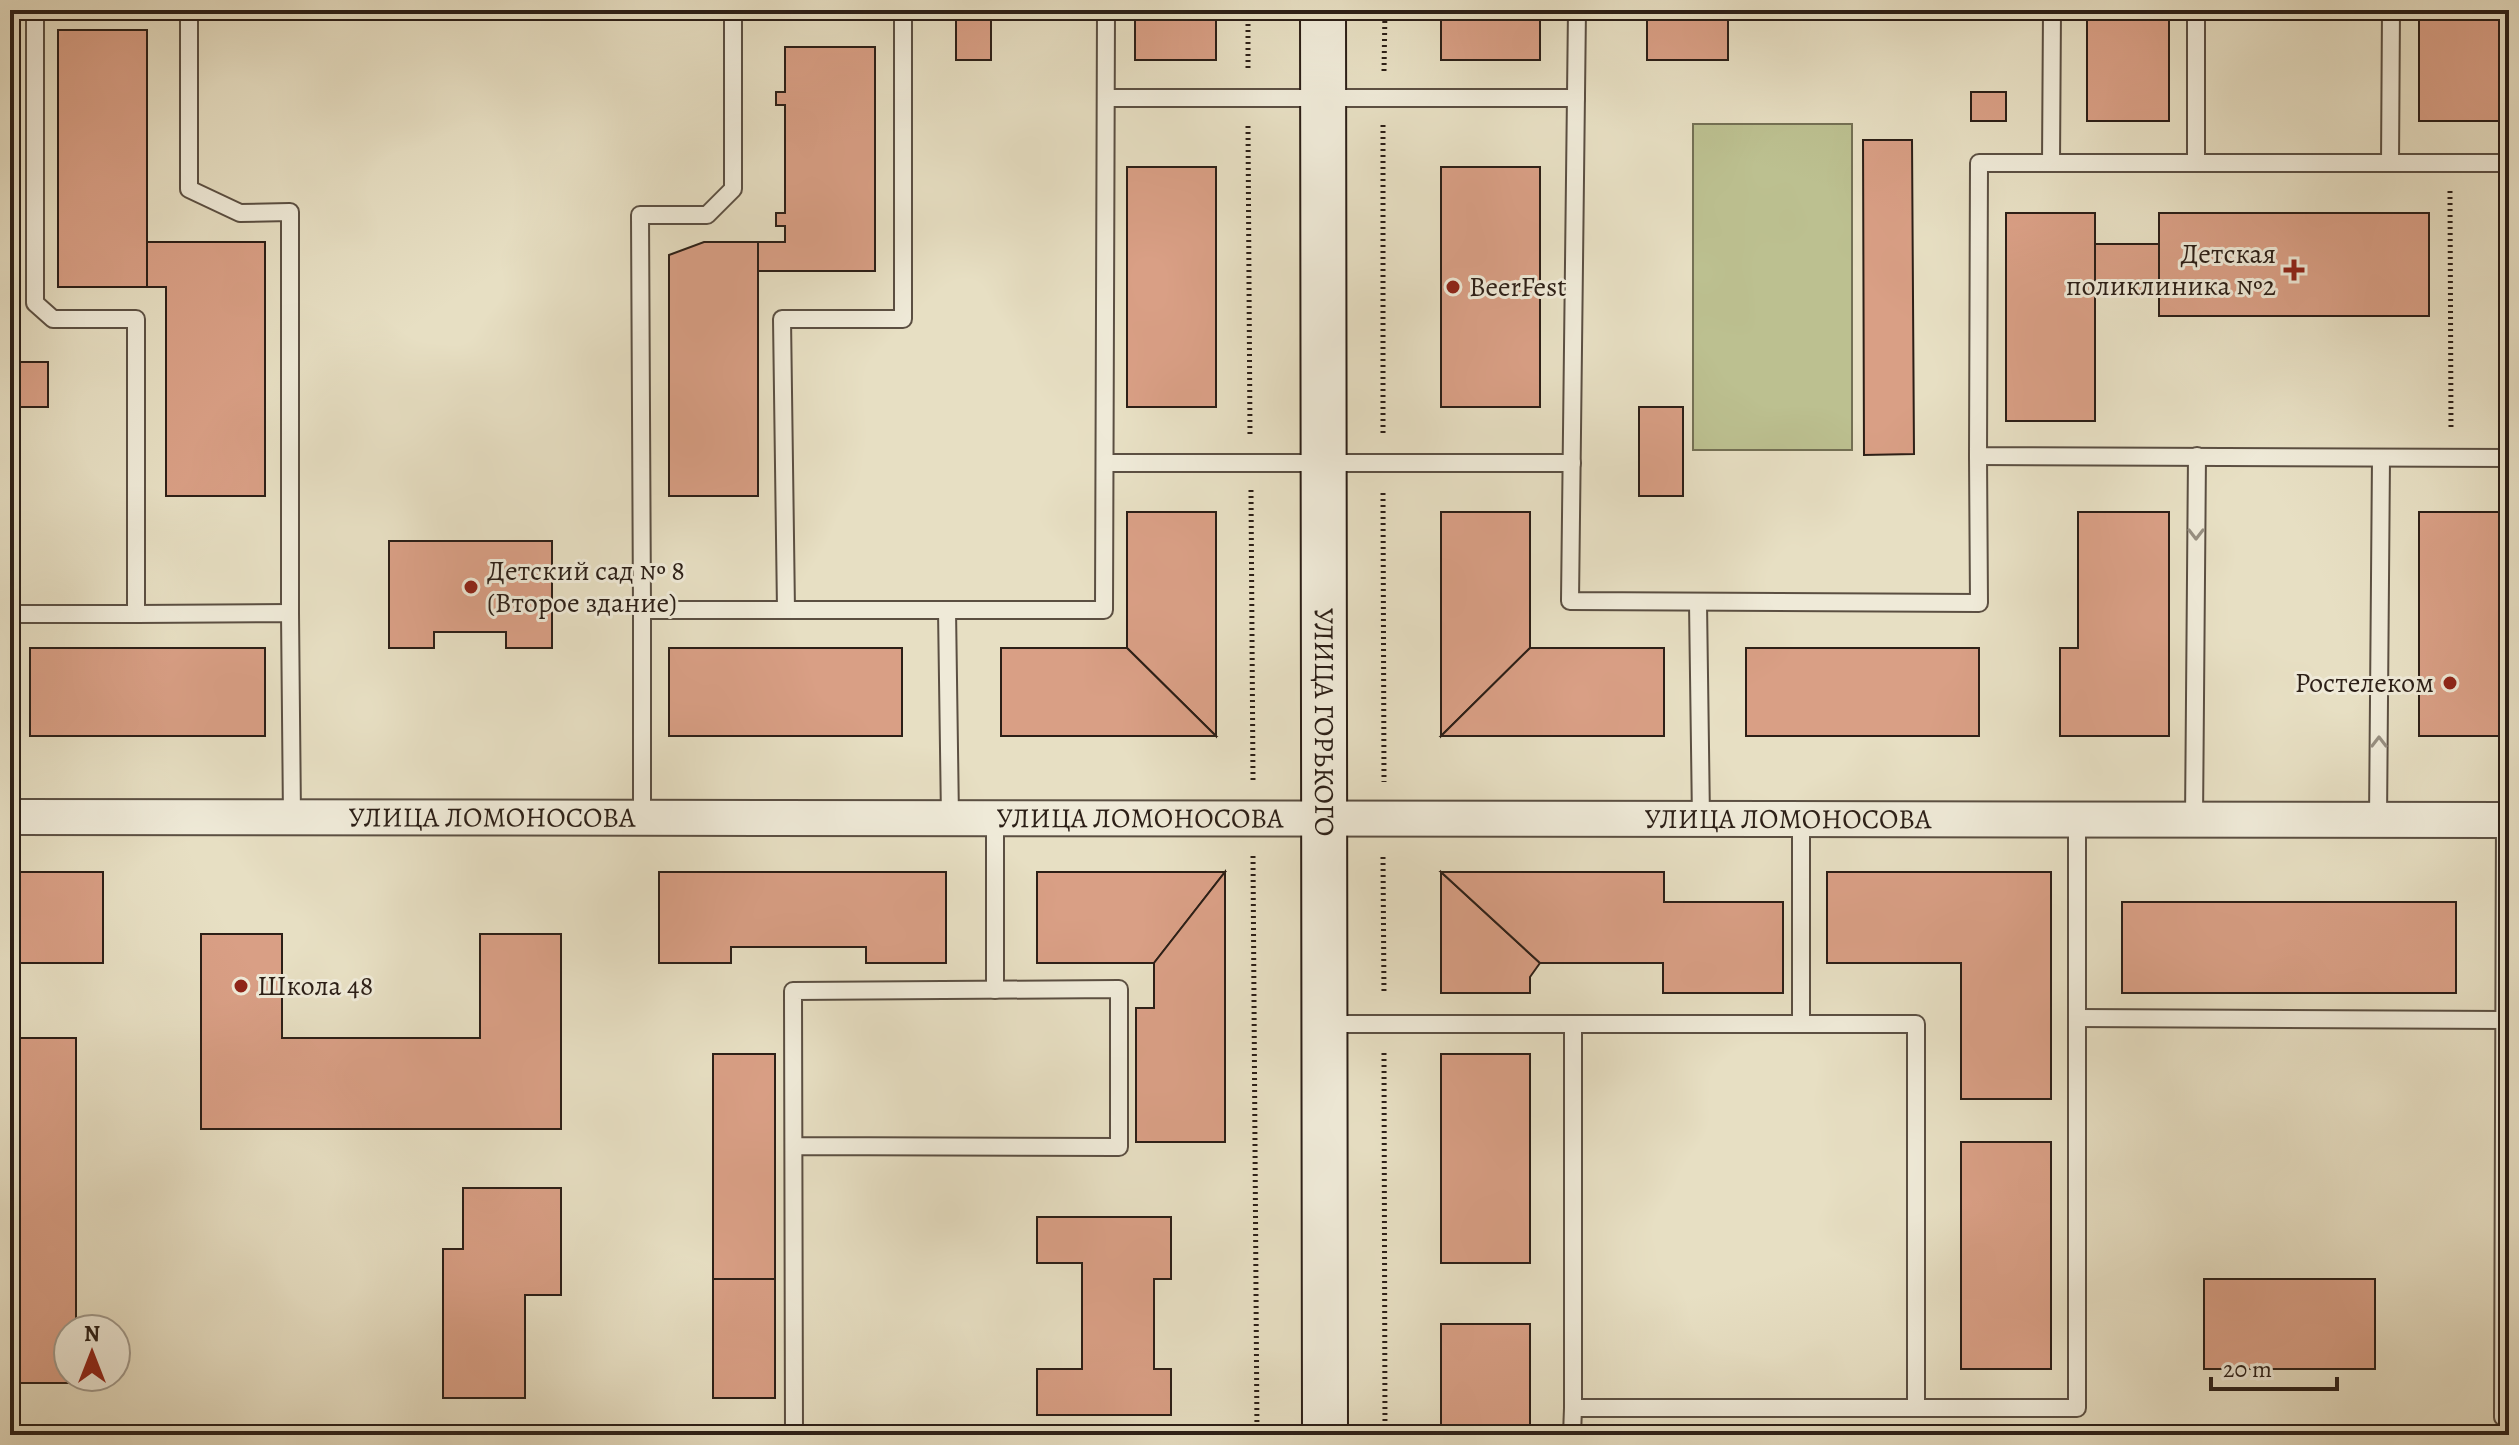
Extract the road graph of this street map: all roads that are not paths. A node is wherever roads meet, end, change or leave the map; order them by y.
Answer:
1 (35, 10) edge
2 (189, 10) edge
3 (733, 10) edge
4 (903, 10) edge
5 (1106, 10) edge
6 (1323, 10) edge
7 (1577, 10) edge
8 (2052, 10) edge
9 (2196, 10) edge
10 (2391, 10) edge
11 (1106, 98) junction
12 (1324, 98) junction
13 (1576, 98) junction
14 (2051, 163) junction
15 (2196, 163) junction
16 (2390, 163) junction
17 (2509, 163) edge
18 (1978, 456) junction
19 (2197, 456) junction
20 (2381, 458) junction
21 (2509, 458) edge
22 (1105, 463) junction
23 (1324, 463) junction
24 (1572, 463) junction
25 (1698, 603) junction
26 (642, 610) junction
27 (786, 610) junction
28 (947, 610) junction
29 (290, 613) junction
30 (10, 614) edge
31 (136, 614) junction
32 (10, 817) edge
33 (292, 817) junction
34 (950, 818) junction
35 (1324, 818) junction
36 (642, 819) junction
37 (1701, 819) junction
38 (1801, 819) junction
39 (995, 820) junction
40 (2077, 820) junction
41 (2194, 820) junction
42 (2378, 820) junction
43 (2507, 820) edge
44 (995, 990) junction
45 (2077, 1018) junction
46 (2505, 1020) junction
47 (1324, 1024) junction
48 (1573, 1024) junction
49 (1801, 1024) junction
50 (794, 1146) junction
51 (1573, 1408) junction
52 (1916, 1408) junction
53 (2509, 1420) edge
54 (794, 1435) edge
55 (1325, 1435) edge
56 (1572, 1435) edge

1 - 31 lane
2 - 29 lane
3 - 26 lane
4 - 27 lane
5 - 11 lane
6 - 12 street, УЛИЦА ГОРЬКОГО
7 - 13 lane
8 - 14 lane
9 - 15 lane
10 - 16 lane
11 - 12 lane
11 - 22 lane
12 - 13 lane
12 - 23 street, УЛИЦА ГОРЬКОГО
13 - 24 lane
14 - 15 lane
14 - 18 lane
15 - 16 lane
16 - 17 lane
18 - 19 lane
18 - 25 lane
19 - 20 lane
19 -> 41 lane
20 - 21 lane
42 -> 20 lane
22 - 23 lane
22 - 28 lane
23 - 24 lane
23 - 35 street, УЛИЦА ГОРЬКОГО
24 - 25 lane
25 - 37 lane
26 - 27 lane
26 - 36 lane
27 - 28 lane
28 - 34 lane
29 - 31 lane
29 - 33 lane
30 - 31 lane
32 - 33 street, УЛИЦА ЛОМОНОСОВА
33 - 36 street, УЛИЦА ЛОМОНОСОВА
34 - 36 street, УЛИЦА ЛОМОНОСОВА
34 - 39 street, УЛИЦА ЛОМОНОСОВА
35 - 37 street, УЛИЦА ЛОМОНОСОВА
35 - 39 street, УЛИЦА ЛОМОНОСОВА
35 - 47 street, УЛИЦА ГОРЬКОГО
37 - 38 street, УЛИЦА ЛОМОНОСОВА
38 - 40 street, УЛИЦА ЛОМОНОСОВА
38 - 49 lane
39 - 44 lane
40 - 41 street, УЛИЦА ЛОМОНОСОВА
40 - 45 lane
41 - 42 street, УЛИЦА ЛОМОНОСОВА
42 - 43 street, УЛИЦА ЛОМОНОСОВА
43 - 46 lane
44 - 50 lane
44 - 50 lane
45 - 46 lane
45 - 52 lane
46 - 53 lane
47 - 48 lane
47 - 55 street, УЛИЦА ГОРЬКОГО
48 - 49 lane
48 - 51 lane
49 - 52 lane
50 - 54 lane
51 - 52 lane
51 - 56 lane

